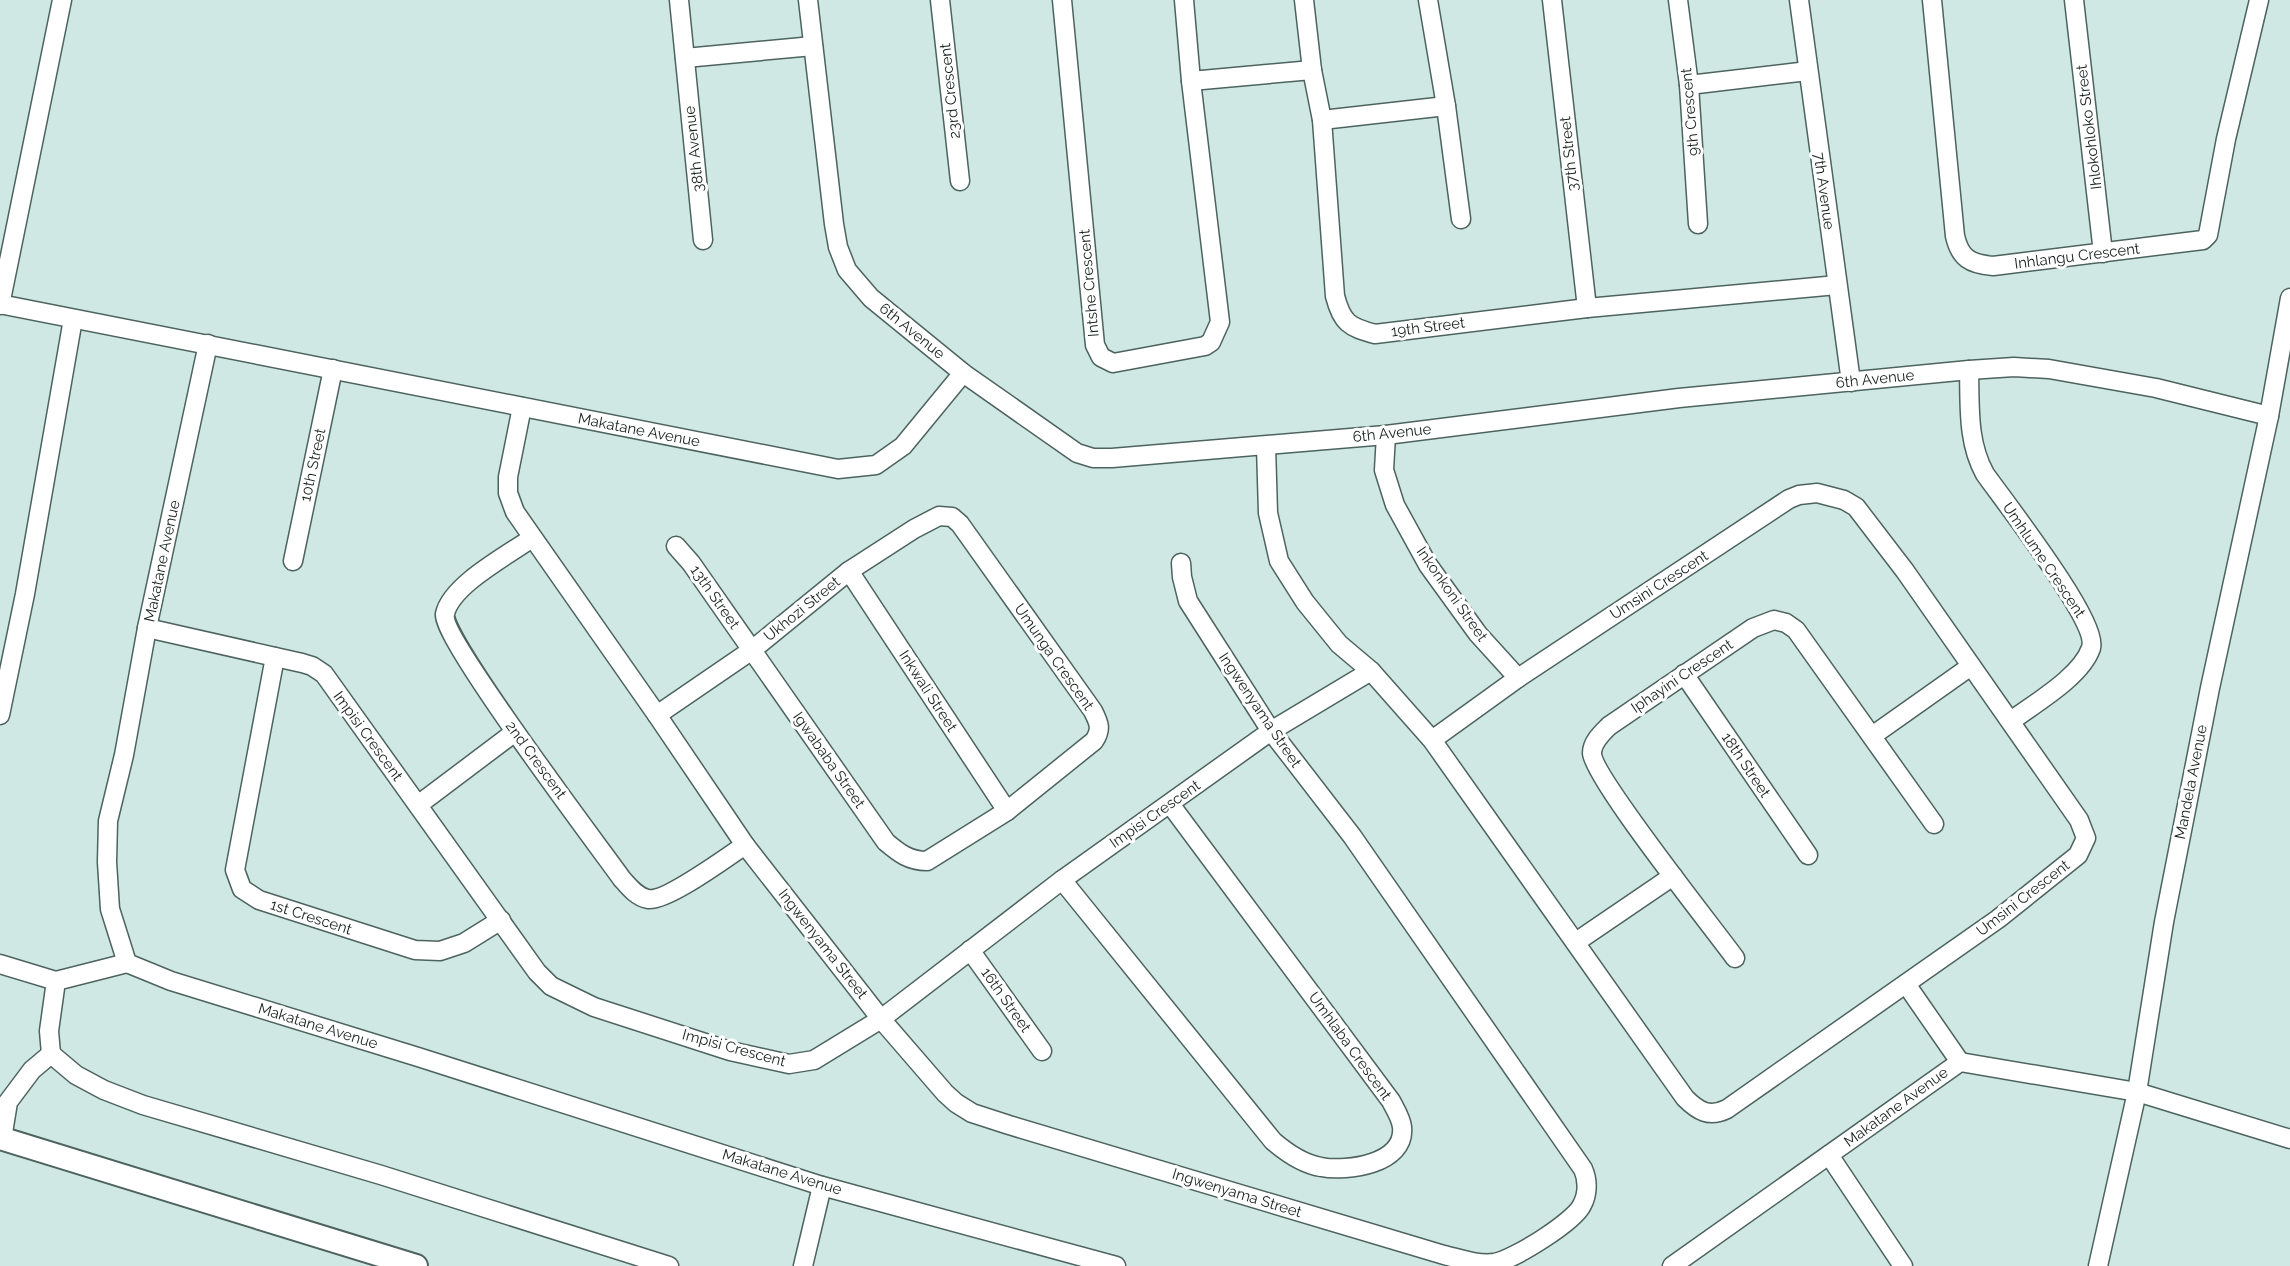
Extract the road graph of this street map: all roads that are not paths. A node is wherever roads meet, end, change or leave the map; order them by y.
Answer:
1 (62, 0) edge
2 (679, 0) edge
3 (808, 0) edge
4 (940, 0) edge
5 (1062, 0) edge
6 (1184, 0) edge
7 (1305, 0) edge
8 (1428, 0) edge
9 (1552, 0) edge
10 (1678, 0) edge
11 (1800, 0) edge
12 (1932, 0) edge
13 (2074, 0) edge
14 (2259, 0) edge
15 (813, 46) junction
16 (685, 58) junction
17 (1312, 70) junction
18 (1808, 71) junction
19 (1191, 81) junction
20 (1689, 85) junction
21 (1446, 106) junction
22 (1322, 120) junction
23 (960, 181) dead end
24 (1461, 219) dead end
25 (1698, 224) dead end
26 (704, 240) dead end
27 (2103, 253) junction
28 (1837, 285) junction
29 (2290, 298) edge
30 (0, 304) edge
31 (1587, 308) junction
32 (73, 320) junction
33 (208, 345) junction
34 (333, 369) junction
35 (1969, 370) junction
36 (963, 373) junction
37 (1851, 382) junction
38 (522, 407) junction
39 (2269, 416) junction
40 (1386, 435) junction
41 (1266, 446) junction
42 (952, 517) joint
43 (532, 538) junction
44 (676, 546) dead end
45 (293, 561) dead end
46 (1181, 563) dead end
47 (849, 571) junction
48 (147, 628) junction
49 (752, 650) junction
50 (275, 657) junction
51 (1971, 666) junction
52 (1371, 671) junction
53 (1684, 674) junction
54 (1518, 678) junction
55 (0, 715) edge
56 (657, 715) junction
57 (2011, 721) junction
58 (1271, 731) junction
59 (515, 732) junction
60 (1872, 736) junction
61 (1432, 740) junction
62 (1170, 804) junction
63 (418, 805) junction
64 (1007, 810) junction
65 (1934, 824) dead end
66 (745, 845) junction
67 (1808, 855) dead end
68 (915, 861) joint
69 (1673, 876) junction
70 (1062, 880) junction
71 (501, 920) junction
72 (1576, 942) junction
73 (970, 950) junction
74 (1735, 958) dead end
75 (127, 963) junction
76 (0, 964) edge
77 (56, 981) junction
78 (1906, 984) junction
79 (881, 1019) junction
80 (1042, 1051) dead end
81 (51, 1054) junction
82 (1960, 1062) junction
83 (2137, 1092) junction
84 (1, 1138) edge
85 (2290, 1139) edge
86 (1829, 1155) junction
87 (822, 1186) junction
88 (416, 1266) edge
89 (669, 1266) edge
90 (803, 1266) edge
91 (1116, 1266) edge
92 (1672, 1266) edge
93 (1903, 1266) edge
94 (2098, 1266) edge

1 - 30 street
2 - 16 street, 38th Avenue
3 - 15 street, 6th Avenue
4 - 23 street, 23rd Crescent
5 - 19 street, Intshe Crescent
6 - 19 street, Intshe Crescent
7 - 17 street, 19th Street
8 - 21 street
9 - 31 street, 37th Street
10 - 20 street, 9th Crescent
11 - 18 street, 7th Avenue
12 - 27 street, Inhlangu Crescent
13 - 27 street, Ihlokohloko Street
14 - 27 street, Inhlangu Crescent
15 - 16 street
15 - 36 street, 6th Avenue
16 - 26 street, 38th Avenue
17 - 19 street
17 - 22 street, 19th Street
18 - 20 street
18 - 28 street, 7th Avenue
20 - 25 street, 9th Crescent
21 - 22 street
21 - 24 street
22 - 31 street, 19th Street
28 - 31 street, 19th Street
28 - 37 street, 7th Avenue
29 - 39 street, Mandela Avenue
30 - 32 street, Makatane Avenue
32 - 33 street, Makatane Avenue
32 - 55 street
33 - 34 street, Makatane Avenue
33 - 48 street, Makatane Avenue
34 - 38 street, Makatane Avenue
34 - 45 street, 10th Street
35 - 37 street, 6th Avenue
35 - 39 street, 6th Avenue
35 - 57 street, Umhlume Crescent
36 - 38 street, Makatane Avenue
36 - 41 street, 6th Avenue
37 - 40 street, 6th Avenue
38 - 43 street, Ingwenyama Street
39 - 83 street, Mandela Avenue
40 - 41 street, 6th Avenue
40 - 54 street, Inkonkoni Street
41 - 52 street, Umsini Crescent
42 - 47 street, Ukhozi Street
42 - 64 street, Umunga Crescent
43 - 56 street, Ingwenyama Street
43 - 59 street, 2nd Crescent
44 - 49 street, 13th Street
46 - 58 street, Ingwenyama Street
47 - 49 street, Ukhozi Street
47 - 64 street, Inkwali Street
48 - 50 street, Impisi Crescent
48 - 75 street, Makatane Avenue
49 - 56 street, Ukhozi Street
49 - 68 street, Igwababa Street
50 - 63 street, Impisi Crescent
50 - 71 street, 1st Crescent
51 - 54 street, Umsini Crescent
51 - 57 street, Umsini Crescent
51 - 60 street
52 - 58 street, Impisi Crescent
52 - 61 street, Umsini Crescent
53 - 60 street, Iphayini Crescent
53 - 67 street, 18th Street
53 - 69 street, Iphayini Crescent
54 - 61 street, Umsini Crescent
56 - 66 street, Ingwenyama Street
57 - 78 street, Umsini Crescent
58 - 62 street, Impisi Crescent
58 - 79 street, Ingwenyama Street
59 - 63 street
59 - 66 street, 2nd Crescent
60 - 65 street, Iphayini Crescent
61 - 72 street, Umsini Crescent
62 - 70 street, Impisi Crescent
62 - 70 street, Umhlaba Crescent
63 - 71 street, Impisi Crescent
64 - 68 street, Umunga Crescent
66 - 79 street, Ingwenyama Street
69 - 72 street
69 - 74 street, Iphayini Crescent
70 - 73 street, Impisi Crescent
71 - 79 street, Impisi Crescent
72 - 78 street, Umsini Crescent
73 - 79 street, Impisi Crescent
73 - 80 street, 16th Street
75 - 77 street
75 - 87 street, Makatane Avenue
76 - 77 street
77 - 81 street
78 - 82 street
81 - 84 street
81 - 89 street
82 - 83 street, Makatane Avenue
82 - 86 street, Makatane Avenue
83 - 85 street, Makatane Avenue
83 - 94 street, Mandela Avenue
84 - 88 main road
86 - 92 street, Makatane Avenue
86 - 93 street
87 - 90 street
87 - 91 street, Makatane Avenue

